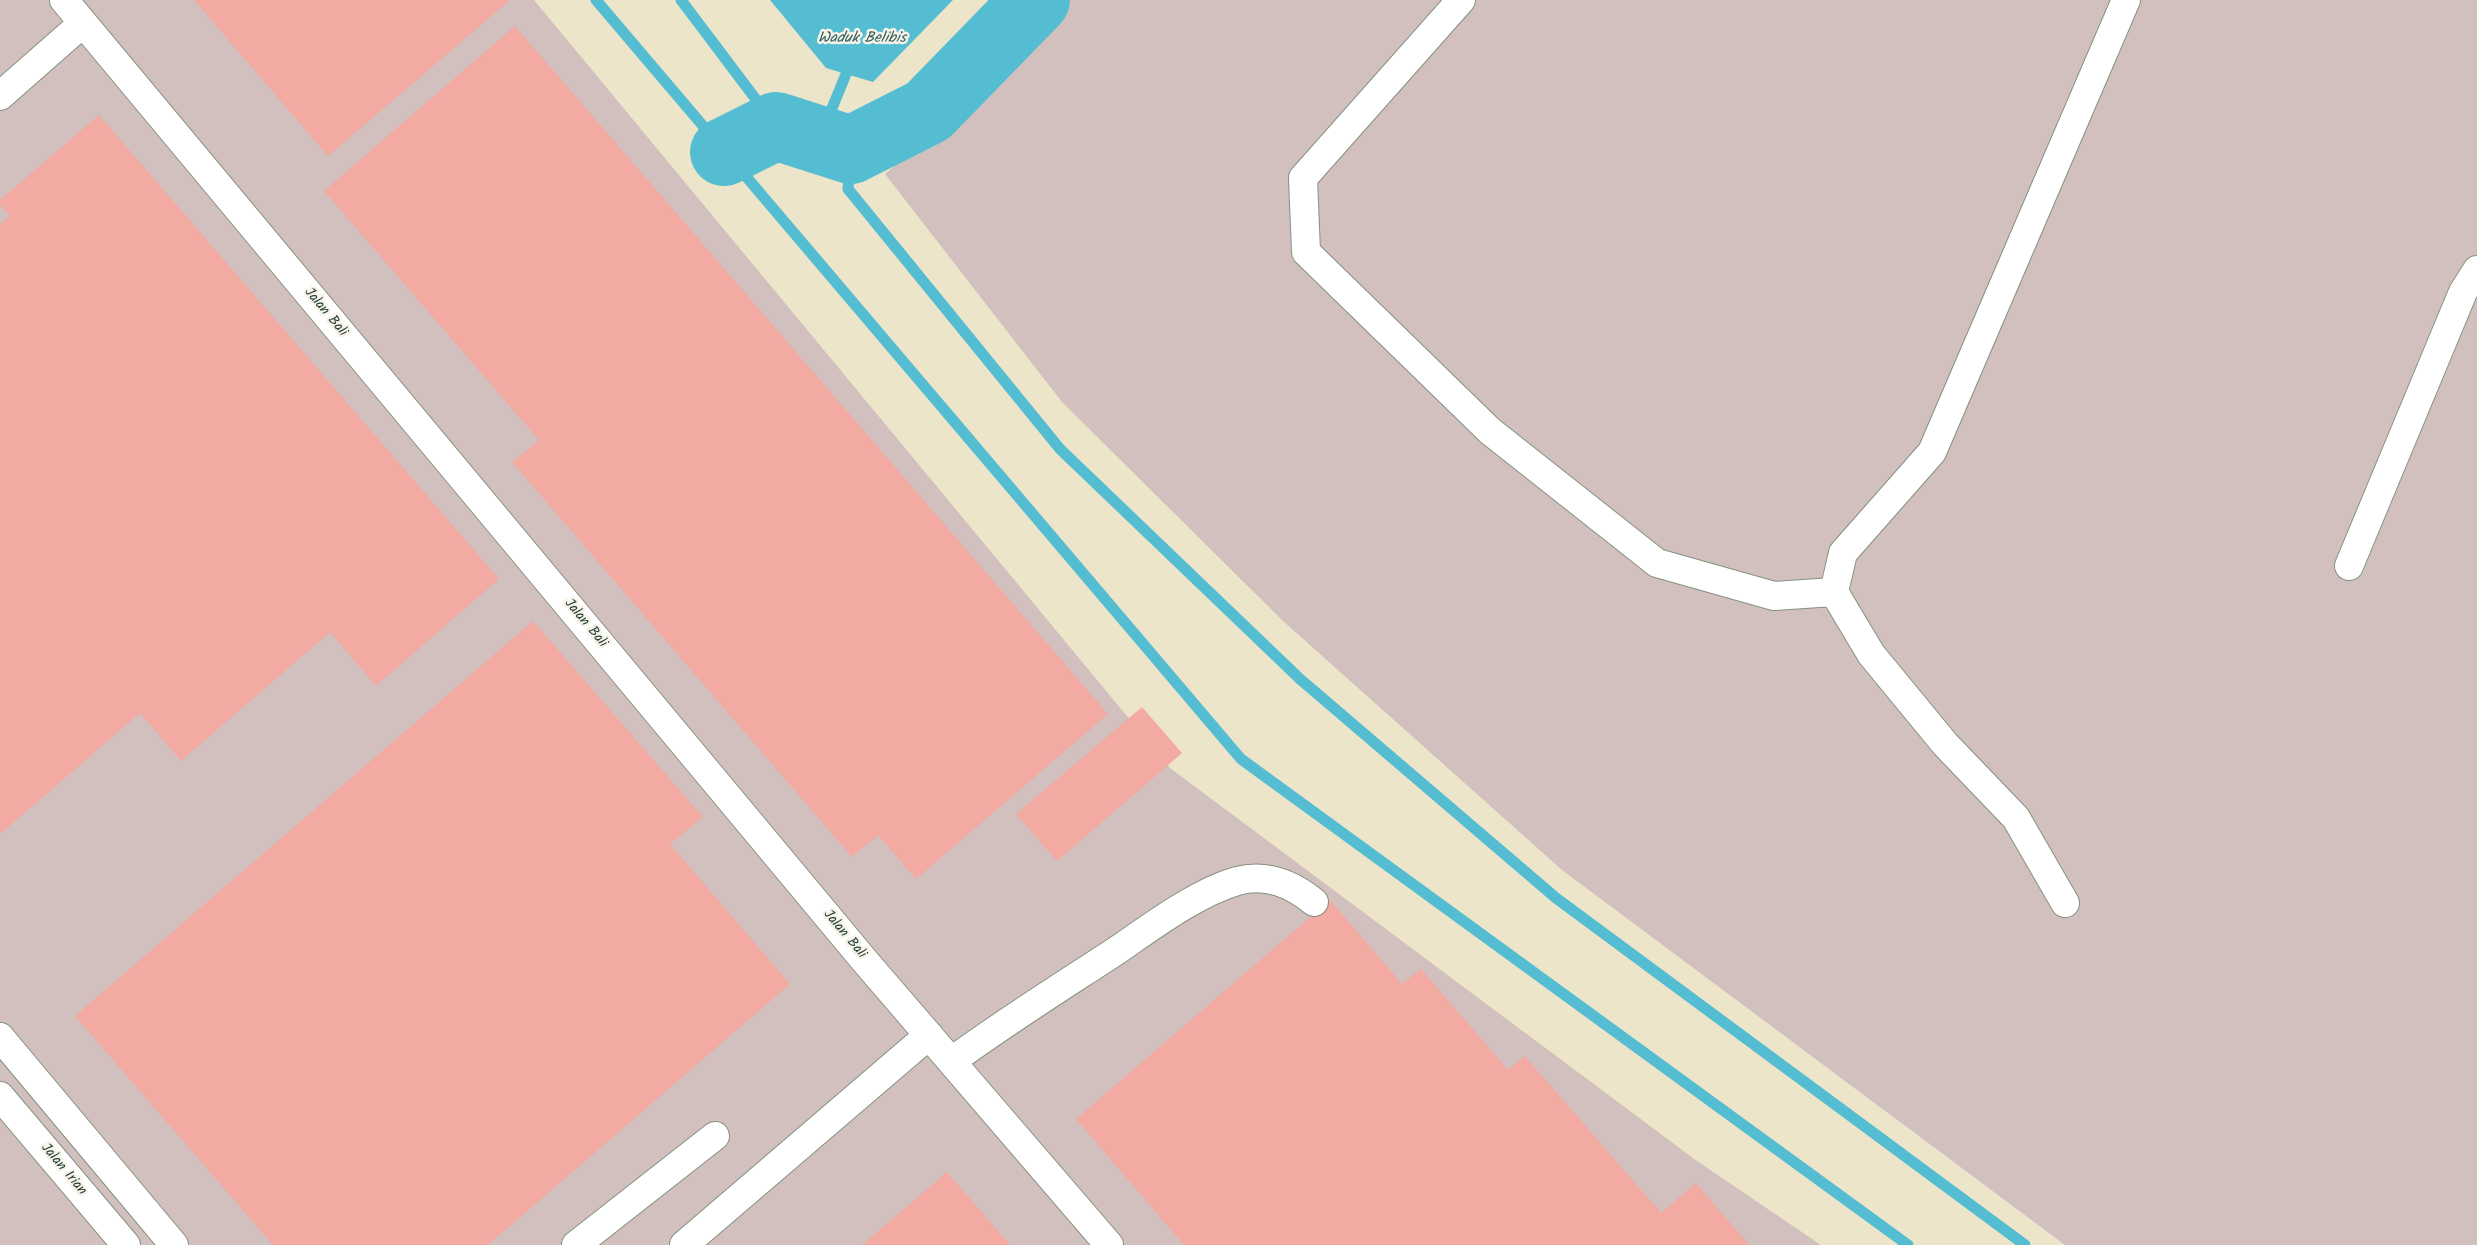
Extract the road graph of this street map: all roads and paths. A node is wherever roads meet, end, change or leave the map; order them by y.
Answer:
1 (64, 0) edge
2 (1461, 0) edge
3 (2126, 0) edge
4 (83, 23) junction
5 (0, 96) edge
6 (2477, 270) edge
7 (2349, 566) dead end
8 (1834, 592) junction
9 (1314, 902) dead end
10 (2065, 903) dead end
11 (929, 1035) junction
12 (0, 1037) edge
13 (952, 1061) junction
14 (0, 1096) edge
15 (715, 1136) dead end
16 (126, 1245) edge
17 (174, 1245) edge
18 (576, 1245) edge
19 (684, 1245) edge
20 (1109, 1245) edge

1 - 4 lane, Jalan Bali
2 - 8 lane
3 - 8 lane
4 - 5 lane
4 - 11 lane, Jalan Bali
6 - 7 lane
8 - 10 lane
9 - 13 lane
11 - 13 lane, Jalan Bali
11 - 19 lane
12 - 17 lane
13 - 20 lane, Jalan Bali
14 - 16 lane, Jalan Irian
15 - 18 lane

